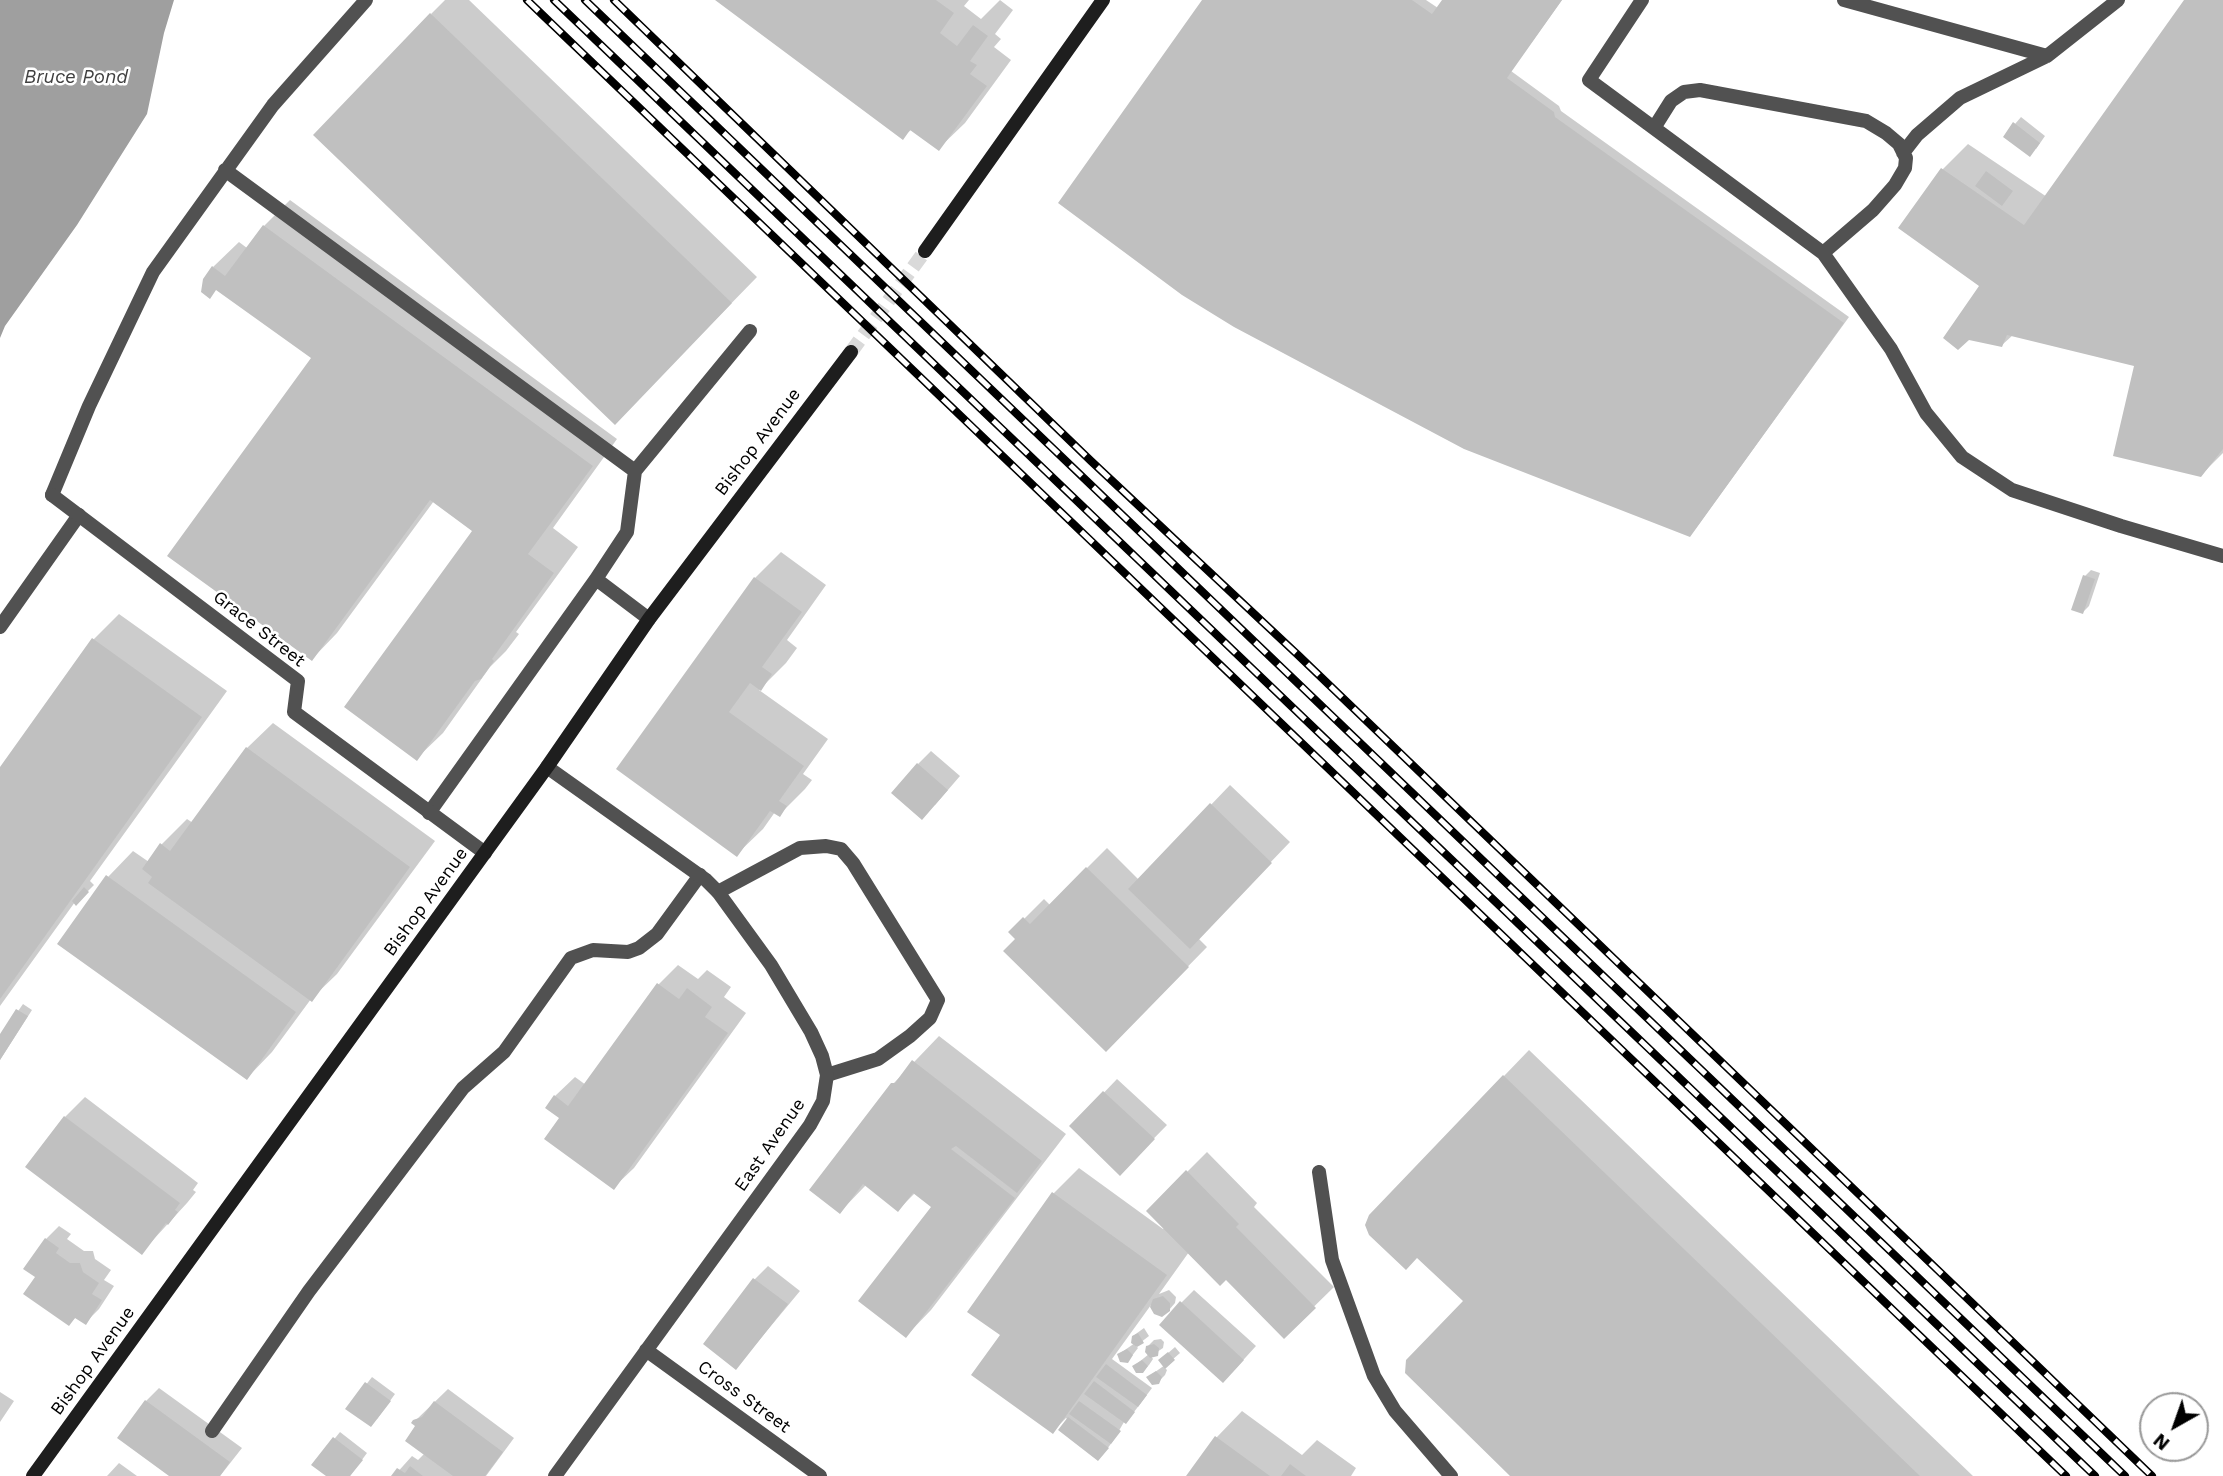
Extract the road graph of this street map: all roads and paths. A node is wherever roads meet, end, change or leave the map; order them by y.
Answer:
1 (366, 0) edge
2 (1103, 0) edge
3 (1642, 0) edge
4 (1844, 0) edge
5 (2118, 0) edge
6 (2047, 56) junction
7 (1654, 128) junction
8 (1903, 153) junction
9 (225, 170) junction
10 (925, 251) tunnel mouth
11 (1823, 253) junction
12 (750, 331) dead end
13 (851, 352) tunnel mouth
14 (635, 471) junction
15 (79, 515) junction
16 (2223, 556) edge
17 (596, 579) junction
18 (649, 619) junction
19 (0, 627) edge
20 (547, 767) junction
21 (429, 813) junction
22 (485, 853) junction
23 (700, 875) junction
24 (718, 892) junction
25 (827, 1075) junction
26 (1319, 1172) dead end
27 (646, 1350) junction
28 (212, 1431) dead end
29 (33, 1476) edge
30 (555, 1476) edge
31 (820, 1476) edge
32 (1451, 1476) edge

1 - 9 street
2 - 10 street
3 - 7 street
4 - 6 street
5 - 6 street
6 - 8 street
7 - 8 street
7 - 11 street
8 - 11 street
9 - 14 street
9 - 15 street, Grace Street
11 - 16 street
12 - 14 street
13 - 18 street, Bishop Avenue
14 - 17 street
15 - 19 street
15 - 21 street, Grace Street
17 - 18 street
17 - 21 street
18 - 20 street, Bishop Avenue
20 - 22 street, Bishop Avenue
20 - 23 street
21 - 22 street, Grace Street
22 - 29 street, Bishop Avenue
23 - 24 street
23 - 28 street
24 - 25 street
24 - 25 street
25 - 27 street, East Avenue
26 - 32 street
27 - 30 street, East Avenue
27 - 31 street, Cross Street

